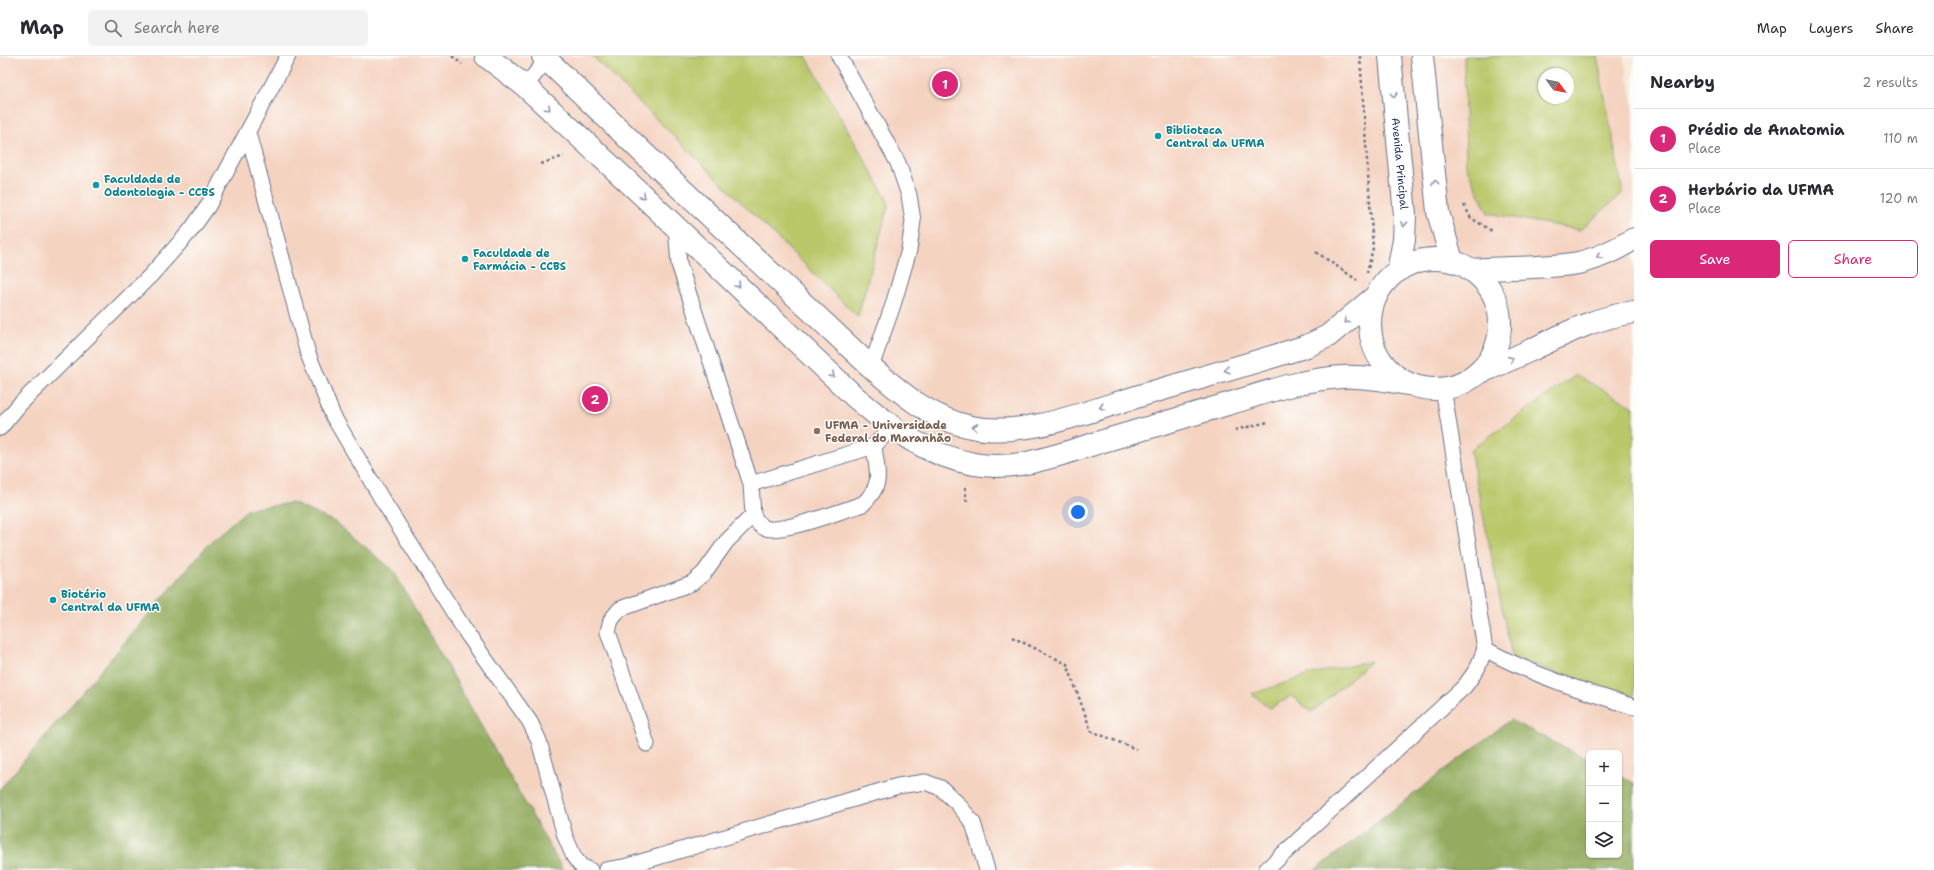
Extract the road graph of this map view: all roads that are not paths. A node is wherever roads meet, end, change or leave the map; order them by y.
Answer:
1 (288, 56) edge
2 (486, 56) edge
3 (840, 56) edge
4 (1390, 56) edge
5 (1422, 56) edge
6 (547, 57) edge
7 (524, 86) junction
8 (248, 133) junction
9 (676, 227) junction
10 (1634, 239) edge
11 (1461, 265) junction
12 (1398, 271) junction
13 (1368, 289) junction
14 (1634, 312) edge
15 (871, 367) junction
16 (1475, 375) junction
17 (1408, 384) junction
18 (1443, 388) junction
19 (0, 428) edge
20 (891, 428) junction
21 (874, 446) junction
22 (751, 484) junction
23 (753, 515) junction
24 (1485, 649) junction
25 (1634, 707) edge
26 (647, 744) dead end
27 (590, 870) edge
28 (606, 870) edge
29 (988, 870) edge
30 (1266, 870) edge

1 - 8 lane
2 - 7 street
3 - 15 lane
4 -> 12 street, Avenida Principal
11 -> 5 street
6 - 7 lane
6 - 15 street
7 -> 9 street
8 - 19 lane
8 - 27 lane
9 -> 20 street
9 - 22 lane
10 -> 11 street
11 - 12 street
11 - 16 street
12 - 13 street
13 -> 15 street
13 - 17 street
16 -> 14 street
16 - 18 street
17 - 18 street
17 - 20 street
18 - 24 lane
20 - 21 lane
21 - 22 lane
21 - 23 lane
22 - 23 lane
23 - 26 lane
24 - 25 lane
24 - 30 lane
28 - 29 lane

